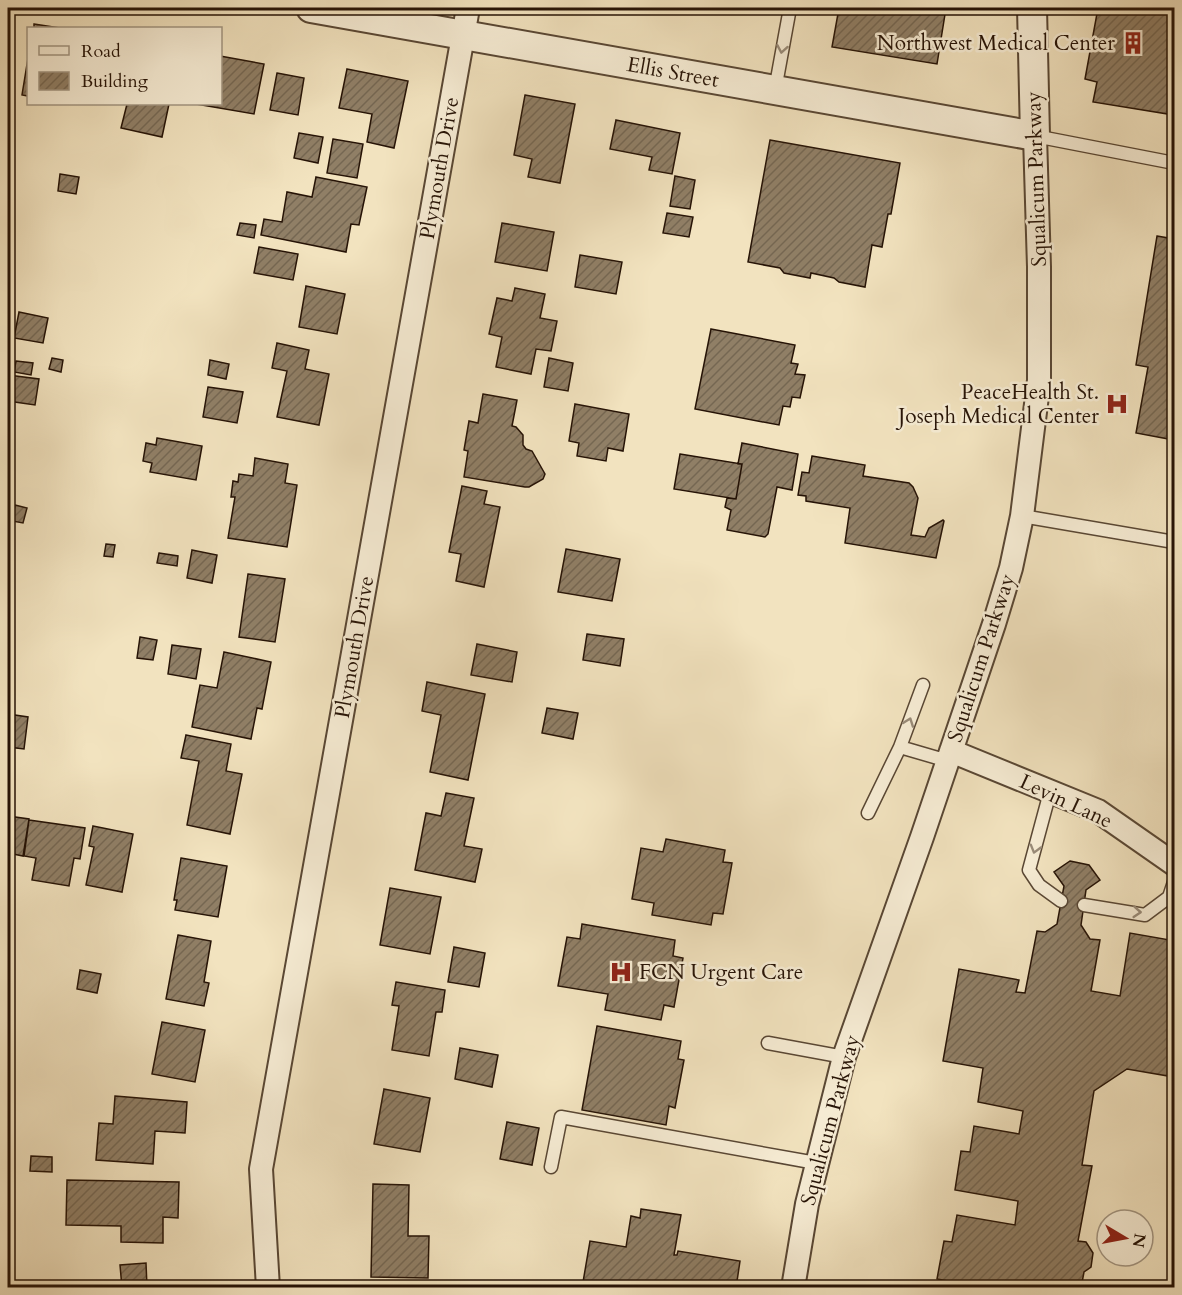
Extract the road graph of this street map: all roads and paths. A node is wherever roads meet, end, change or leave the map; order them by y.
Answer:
1 (310, 8) edge
2 (790, 8) edge
3 (1032, 8) edge
4 (466, 21) edge
5 (775, 90) junction
6 (1035, 136) junction
7 (1174, 162) edge
8 (1022, 516) junction
9 (1174, 543) edge
10 (923, 686) dead end
11 (900, 747) junction
12 (950, 756) junction
13 (1050, 792) junction
14 (868, 813) dead end
15 (1174, 864) edge
16 (1174, 882) edge
17 (1061, 901) dead end
18 (1084, 905) dead end
19 (768, 1043) dead end
20 (844, 1057) junction
21 (816, 1163) junction
22 (551, 1167) dead end
23 (268, 1287) edge
24 (793, 1287) edge

1 - 4 street, Ellis Street
2 -> 5 lane
3 - 6 street, Squalicum Parkway
4 - 5 street, Ellis Street
4 - 23 street, Plymouth Drive
5 - 6 street, Ellis Street
6 - 7 lane
6 - 8 street, Squalicum Parkway
8 - 9 lane
8 - 12 street, Squalicum Parkway
11 -> 10 lane
11 - 12 lane
11 - 14 lane
12 - 13 street, Levin Lane
12 - 20 street, Squalicum Parkway
13 - 15 street, Levin Lane
13 -> 17 lane
18 -> 16 lane
19 - 20 lane
20 - 21 street, Squalicum Parkway
21 - 22 lane
21 - 24 street, Squalicum Parkway

